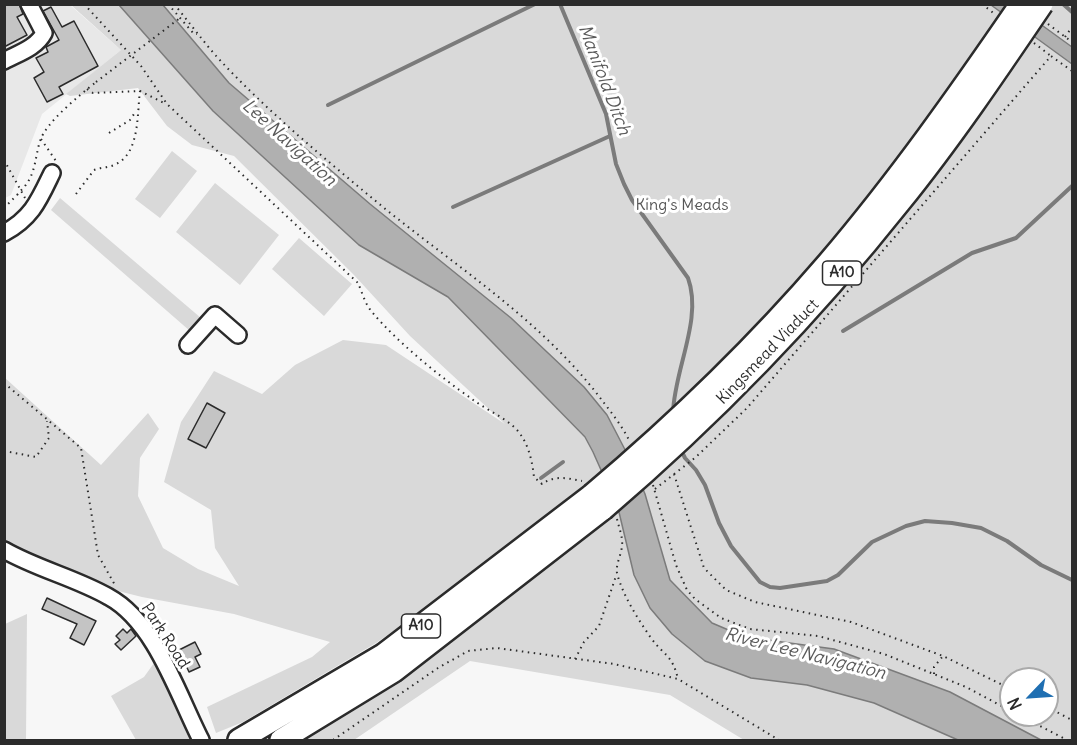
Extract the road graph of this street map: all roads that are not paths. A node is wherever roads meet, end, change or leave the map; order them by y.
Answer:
1 (29, 4) edge
2 (1021, 4) edge
3 (1042, 4) edge
4 (4, 60) edge
5 (52, 173) road end
6 (4, 233) edge
7 (238, 335) dead end
8 (188, 345) dead end
9 (600, 500) junction
10 (4, 550) edge
11 (199, 736) edge
12 (239, 741) edge
13 (281, 741) edge

1 - 4 street
2 - 9 highway, Kingsmead Viaduct / A10, bridge
3 - 9 highway, Kingsmead Viaduct / A10, bridge
5 - 6 street
7 - 8 street
9 - 12 highway, A10
9 - 13 highway, A10
10 - 11 street, Park Road

